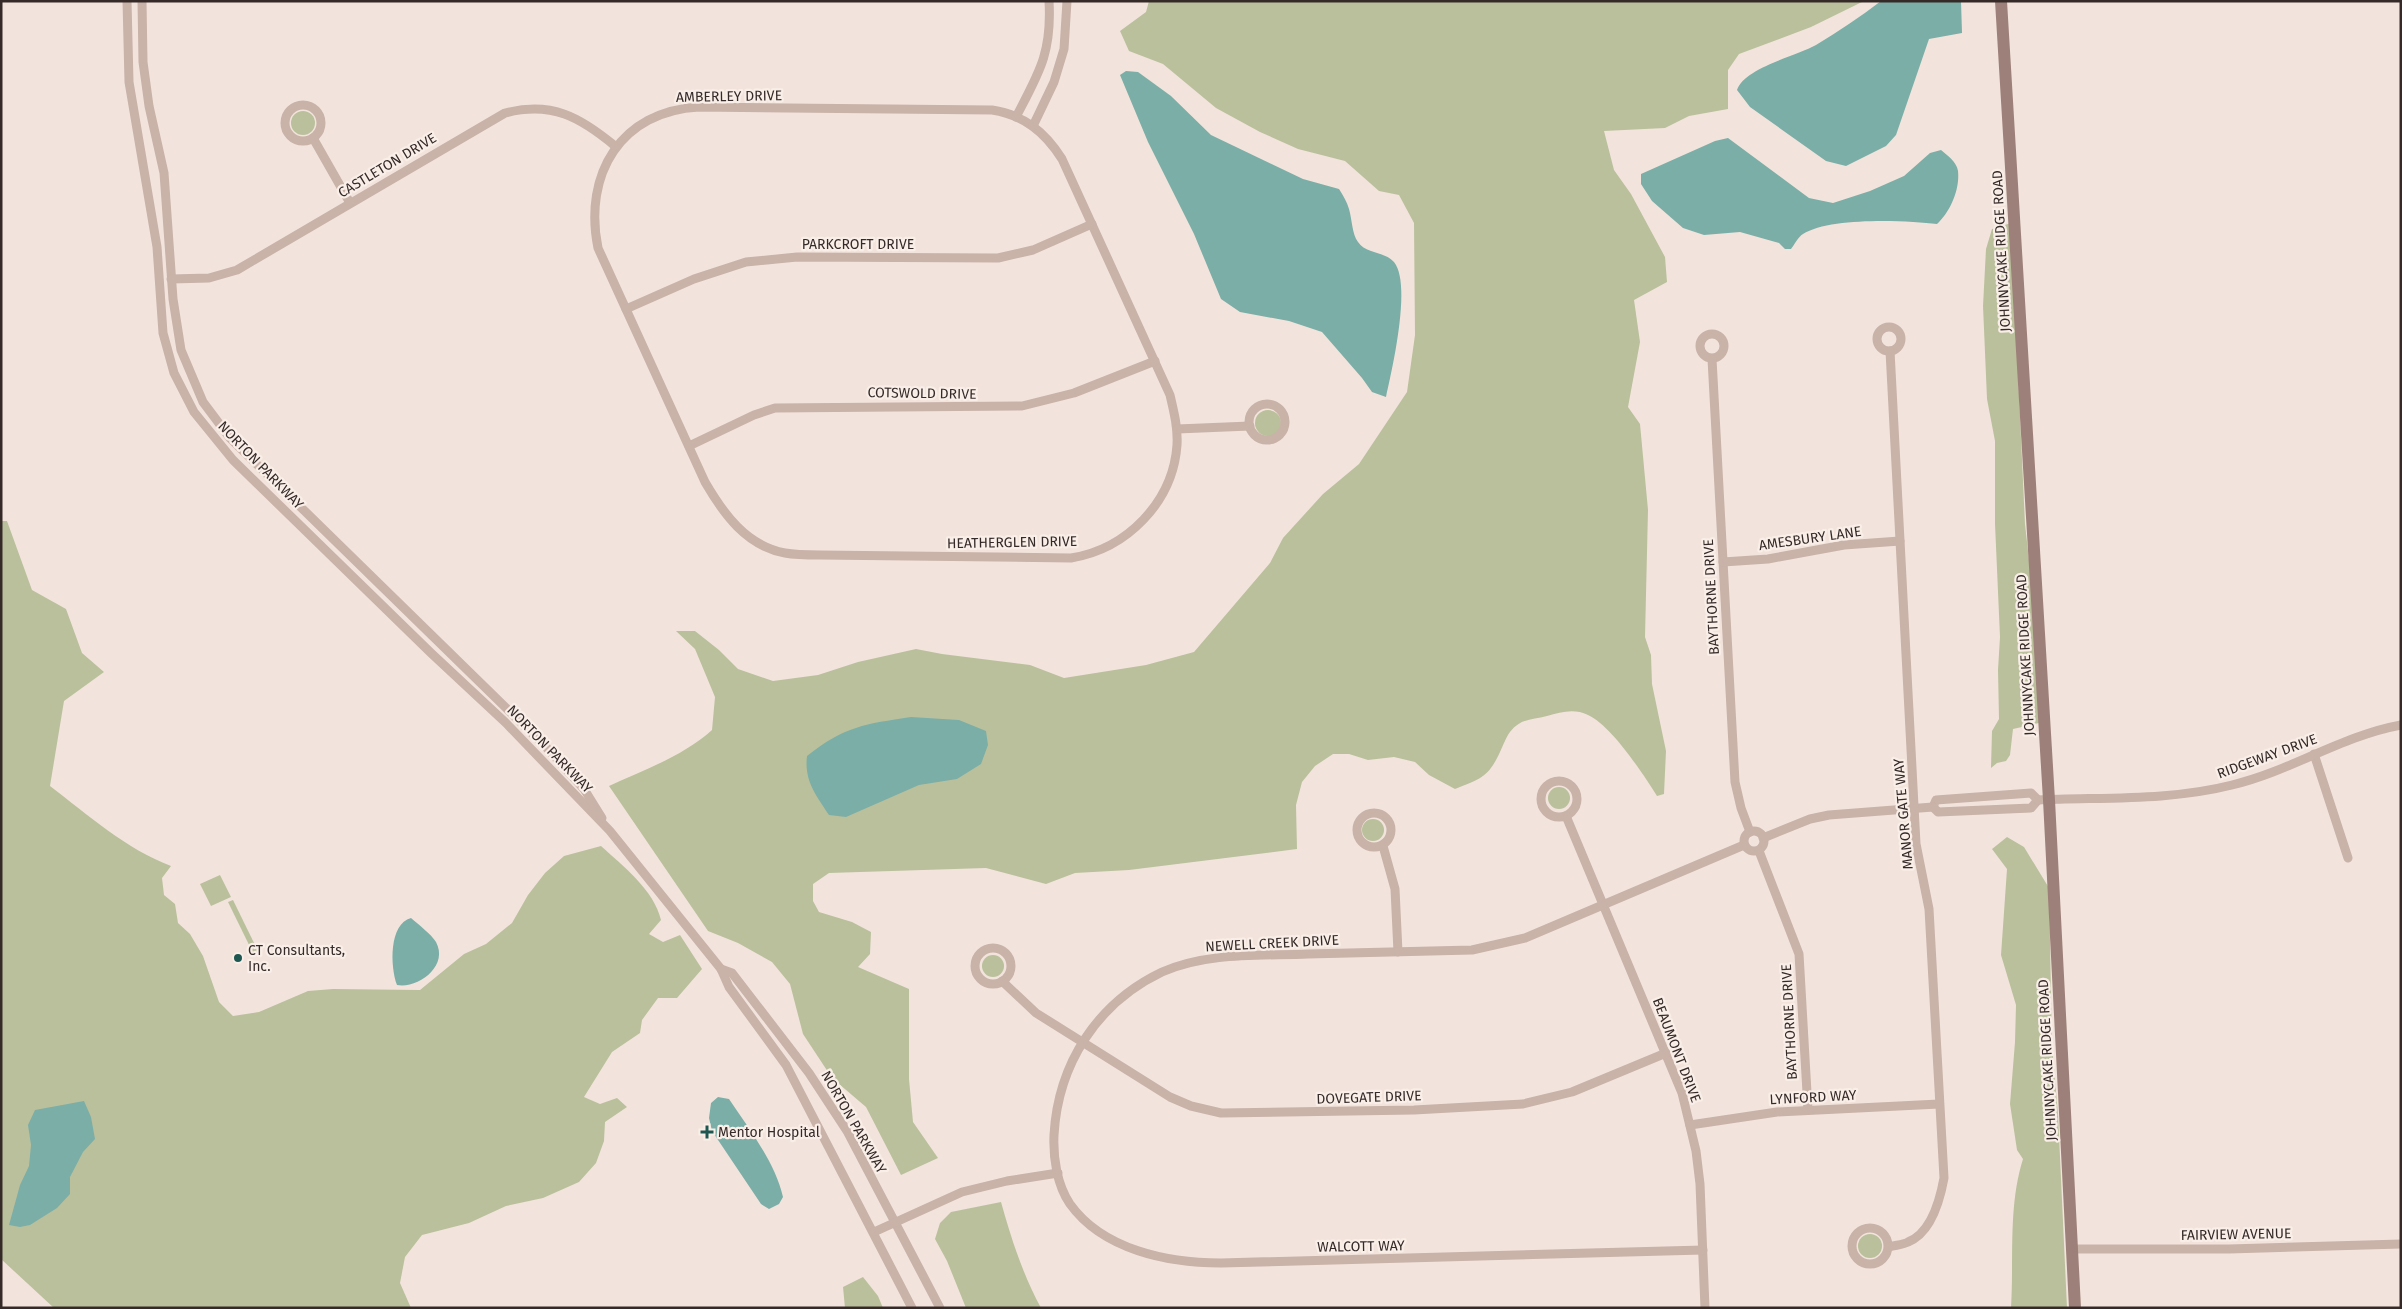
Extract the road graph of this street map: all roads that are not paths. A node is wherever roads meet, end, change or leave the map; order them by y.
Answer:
1 (127, 1) edge
2 (142, 1) edge
3 (1049, 1) edge
4 (1067, 1) edge
5 (2001, 1) edge
6 (1020, 119) junction
7 (1033, 126) junction
8 (313, 138) junction
9 (615, 146) junction
10 (350, 203) junction
11 (1092, 224) junction
12 (171, 279) junction
13 (626, 309) junction
14 (1890, 351) dead end
15 (1712, 359) dead end
16 (1155, 361) junction
17 (1250, 426) junction
18 (1177, 429) junction
19 (688, 446) junction
20 (755, 540) joint
21 (1900, 542) junction
22 (1723, 562) junction
23 (2401, 725) edge
24 (2314, 754) junction
25 (2043, 800) junction
26 (1933, 807) junction
27 (1914, 808) junction
28 (1566, 816) junction
29 (610, 831) junction
30 (1750, 832) junction
31 (1763, 838) junction
32 (1744, 845) junction
33 (1383, 846) junction
34 (1759, 851) junction
35 (2348, 858) dead end
36 (1604, 905) junction
37 (1398, 952) junction
38 (720, 969) junction
39 (1002, 981) junction
40 (1081, 1042) junction
41 (1666, 1053) junction
42 (1939, 1104) junction
43 (1808, 1110) junction
44 (1690, 1125) junction
45 (1058, 1173) junction
46 (894, 1222) junction
47 (874, 1232) junction
48 (2401, 1244) edge
49 (1889, 1246) junction
50 (2072, 1249) junction
51 (1703, 1250) junction
52 (912, 1308) edge
53 (940, 1308) edge
54 (1705, 1308) edge
55 (2075, 1308) edge

1 - 29 street, NORTON PARKWAY
2 - 12 street, NORTON PARKWAY
3 - 6 street
4 - 7 street
5 - 25 main road, JOHNNYCAKE RIDGE ROAD
6 - 7 street, HEATHERGLEN DRIVE
6 - 9 street, AMBERLEY DRIVE
7 - 11 street, HEATHERGLEN DRIVE
8 - 8 street
8 - 10 street
9 - 10 street, CASTLETON DRIVE
9 - 13 street, AMBERLEY DRIVE
10 - 12 street, CASTLETON DRIVE
11 - 13 street, PARKCROFT DRIVE
11 - 16 street, HEATHERGLEN DRIVE
12 - 29 street, NORTON PARKWAY
13 - 19 street, AMBERLEY DRIVE
14 - 21 street, MANOR GATE WAY
15 - 22 street, BAYTHORNE DRIVE
16 - 18 street, HEATHERGLEN DRIVE
16 - 19 street, COTSWOLD DRIVE
17 - 17 street
17 - 18 street
18 - 20 street, HEATHERGLEN DRIVE
19 - 20 street, AMBERLEY DRIVE
21 - 22 street, AMESBURY LANE
21 - 27 street, MANOR GATE WAY
22 - 30 street, BAYTHORNE DRIVE
23 - 24 street, RIDGEWAY DRIVE
24 - 25 street, RIDGEWAY DRIVE
24 - 35 street
25 - 26 street
25 - 26 street
25 - 50 main road, JOHNNYCAKE RIDGE ROAD
26 - 27 street
27 - 31 street
27 - 42 street, MANOR GATE WAY
28 - 28 street
28 - 36 street, BEAUMONT DRIVE
29 - 38 street, NORTON PARKWAY
30 - 31 street
30 - 32 street
31 - 34 street
32 - 34 street
32 - 36 street, NEWELL CREEK DRIVE
33 - 33 street
33 - 37 street
34 - 43 street, BAYTHORNE DRIVE
36 - 37 street, NEWELL CREEK DRIVE
36 - 41 street, BEAUMONT DRIVE
37 - 40 street, NEWELL CREEK DRIVE
38 - 46 street, NORTON PARKWAY
38 - 47 street, NORTON PARKWAY
39 - 39 street
39 - 40 street, DOVEGATE DRIVE
40 - 41 street, DOVEGATE DRIVE
40 - 45 street, NEWELL CREEK DRIVE
41 - 44 street, BEAUMONT DRIVE
42 - 43 street, LYNFORD WAY
42 - 49 street, MANOR GATE WAY
43 - 44 street, LYNFORD WAY
44 - 51 street, BEAUMONT DRIVE
45 - 46 street
45 - 51 street, WALCOTT WAY
46 - 47 street
46 - 53 street, NORTON PARKWAY
47 - 52 street, NORTON PARKWAY
48 - 50 street, FAIRVIEW AVENUE
49 - 49 street
50 - 55 main road, JOHNNYCAKE RIDGE ROAD
51 - 54 street, BEAUMONT DRIVE

